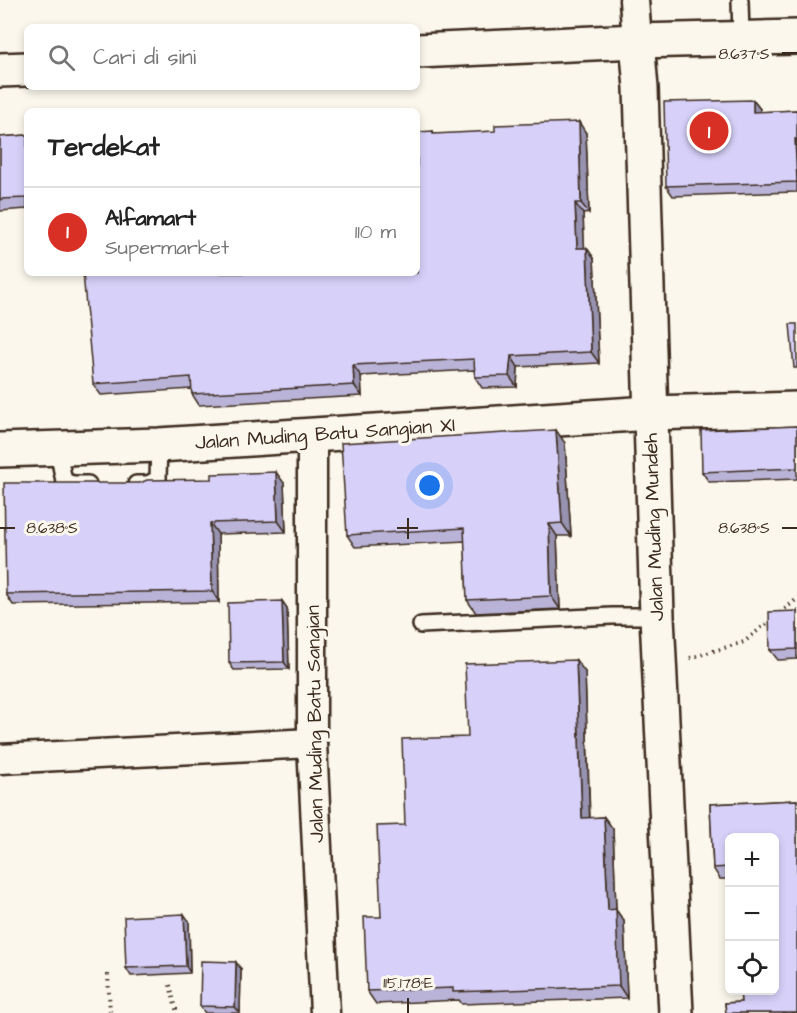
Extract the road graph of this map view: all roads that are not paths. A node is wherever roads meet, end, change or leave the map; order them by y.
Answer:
1 (634, 0) edge
2 (740, 0) edge
3 (741, 37) junction
4 (797, 37) edge
5 (637, 41) junction
6 (420, 51) edge
7 (24, 69) edge
8 (0, 70) edge
9 (797, 409) edge
10 (650, 413) junction
11 (312, 435) junction
12 (159, 445) junction
13 (61, 448) junction
14 (0, 450) edge
15 (657, 616) junction
16 (422, 625) dead end
17 (312, 742) junction
18 (0, 759) edge
19 (325, 1013) edge
20 (676, 1013) edge

1 - 5 street
2 - 3 lane
3 - 4 street
3 - 5 street
5 - 6 street
5 - 10 street, Jalan Muding Mundeh
7 - 8 street
9 - 10 street, Jalan Muding Batu Sangian XI
10 - 11 street, Jalan Muding Batu Sangian XI
10 - 15 street, Jalan Muding Mundeh
11 - 12 street, Jalan Muding Batu Sangian XI
11 - 17 street, Jalan Muding Batu Sangian
12 - 13 street, Jalan Muding Batu Sangian XI
12 - 13 lane
13 - 14 street, Jalan Muding Batu Sangian XI
15 - 16 lane
15 - 20 street, Jalan Muding Mundeh
17 - 18 street
17 - 19 street, Jalan Muding Batu Sangian

